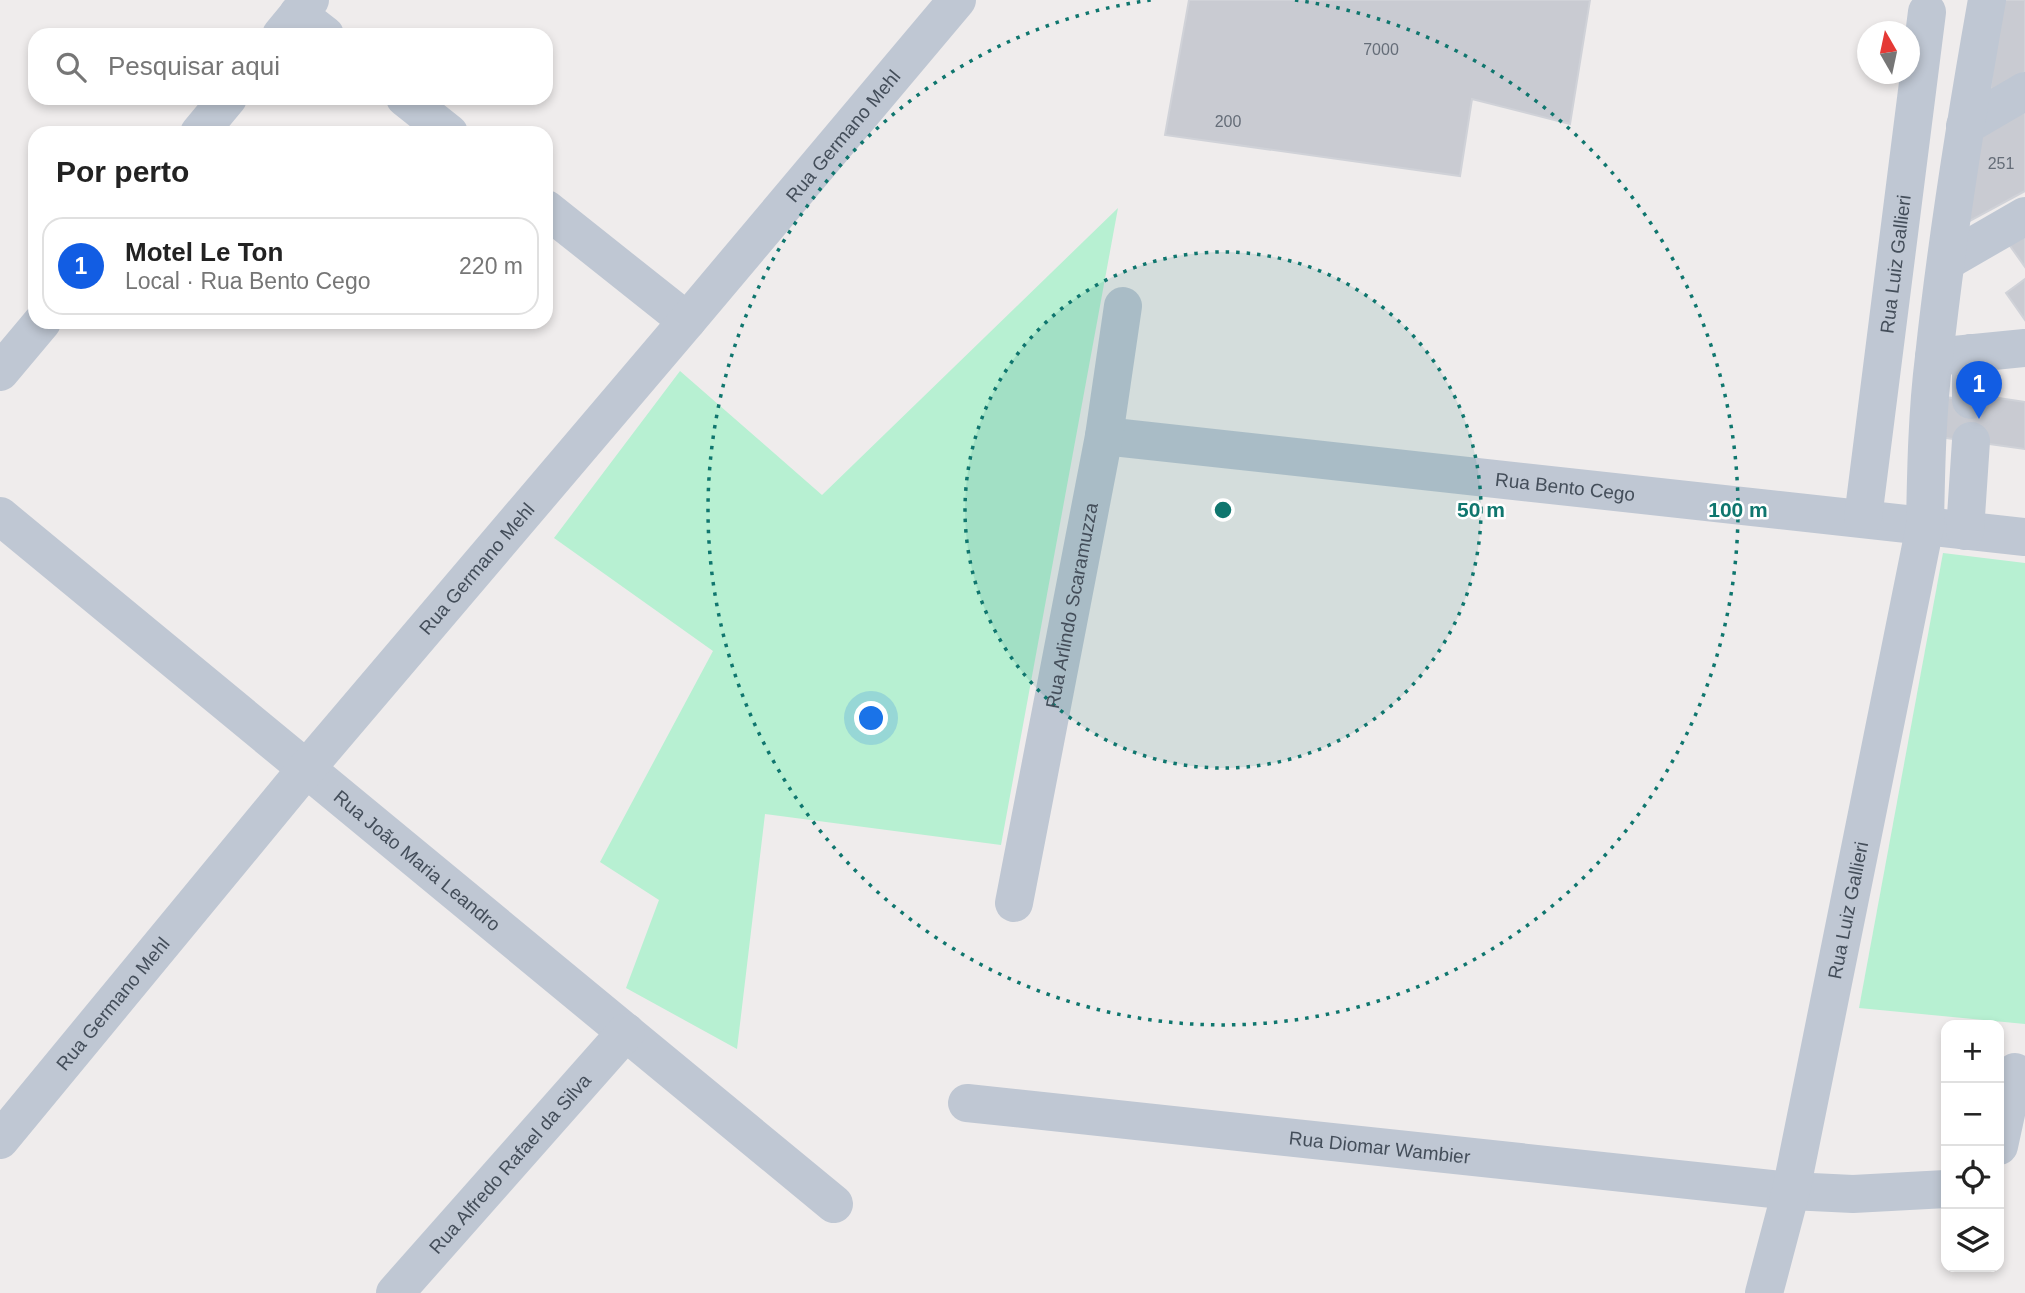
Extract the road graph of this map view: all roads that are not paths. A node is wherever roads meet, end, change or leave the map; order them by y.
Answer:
1 (957, 0) edge
2 (1987, 0) edge
3 (1927, 12) dead end
4 (2025, 91) edge
5 (222, 105) edge
6 (414, 105) edge
7 (205, 126) edge
8 (440, 126) edge
9 (1965, 126) junction
10 (553, 215) edge
11 (2025, 216) edge
12 (1947, 261) junction
13 (1123, 306) dead end
14 (687, 321) junction
15 (36, 329) edge
16 (2025, 348) edge
17 (1971, 354) junction
18 (1934, 357) junction
19 (0, 372) edge
20 (1971, 400) dead end
21 (1104, 436) junction
22 (1970, 441) dead end
23 (0, 516) edge
24 (1863, 518) junction
25 (1925, 526) junction
26 (1965, 531) junction
27 (2025, 537) edge
28 (306, 769) junction
29 (1014, 903) dead end
30 (626, 1032) junction
31 (2015, 1072) dead end
32 (967, 1103) dead end
33 (2004, 1123) edge
34 (0, 1140) edge
35 (1941, 1189) edge
36 (1791, 1191) junction
37 (834, 1204) dead end
38 (395, 1293) edge
39 (1764, 1293) edge

1 - 14 street, Rua Germano Mehl
2 - 9 street, Rua Luiz Gallieri
3 - 24 street, Rua Luiz Gallieri
4 - 9 street
5 - 7 street
6 - 8 street
9 - 12 street, Rua Luiz Gallieri
10 - 14 street
11 - 12 street
12 - 18 street, Rua Luiz Gallieri
13 - 21 street, Rua Arlindo Scaramuzza
14 - 28 street, Rua Germano Mehl
15 - 19 street
16 - 17 street
17 - 18 street
17 - 20 street
18 - 25 street, Rua Luiz Gallieri
21 - 24 street, Rua Bento Cego
21 - 29 street, Rua Arlindo Scaramuzza
22 - 26 street
23 - 28 street, Rua João Maria Leandro
24 - 25 street, Rua Bento Cego
25 - 26 street, Rua Bento Cego
25 - 36 street, Rua Luiz Gallieri
26 - 27 street, Rua Bento Cego
28 - 30 street, Rua João Maria Leandro
28 - 34 street, Rua Germano Mehl
30 - 37 street, Rua João Maria Leandro
30 - 38 street, Rua Alfredo Rafael da Silva
31 - 33 street
32 - 36 street, Rua Diomar Wambier
35 - 36 street, Rua Diomar Wambier
36 - 39 street, Rua Luiz Gallieri

